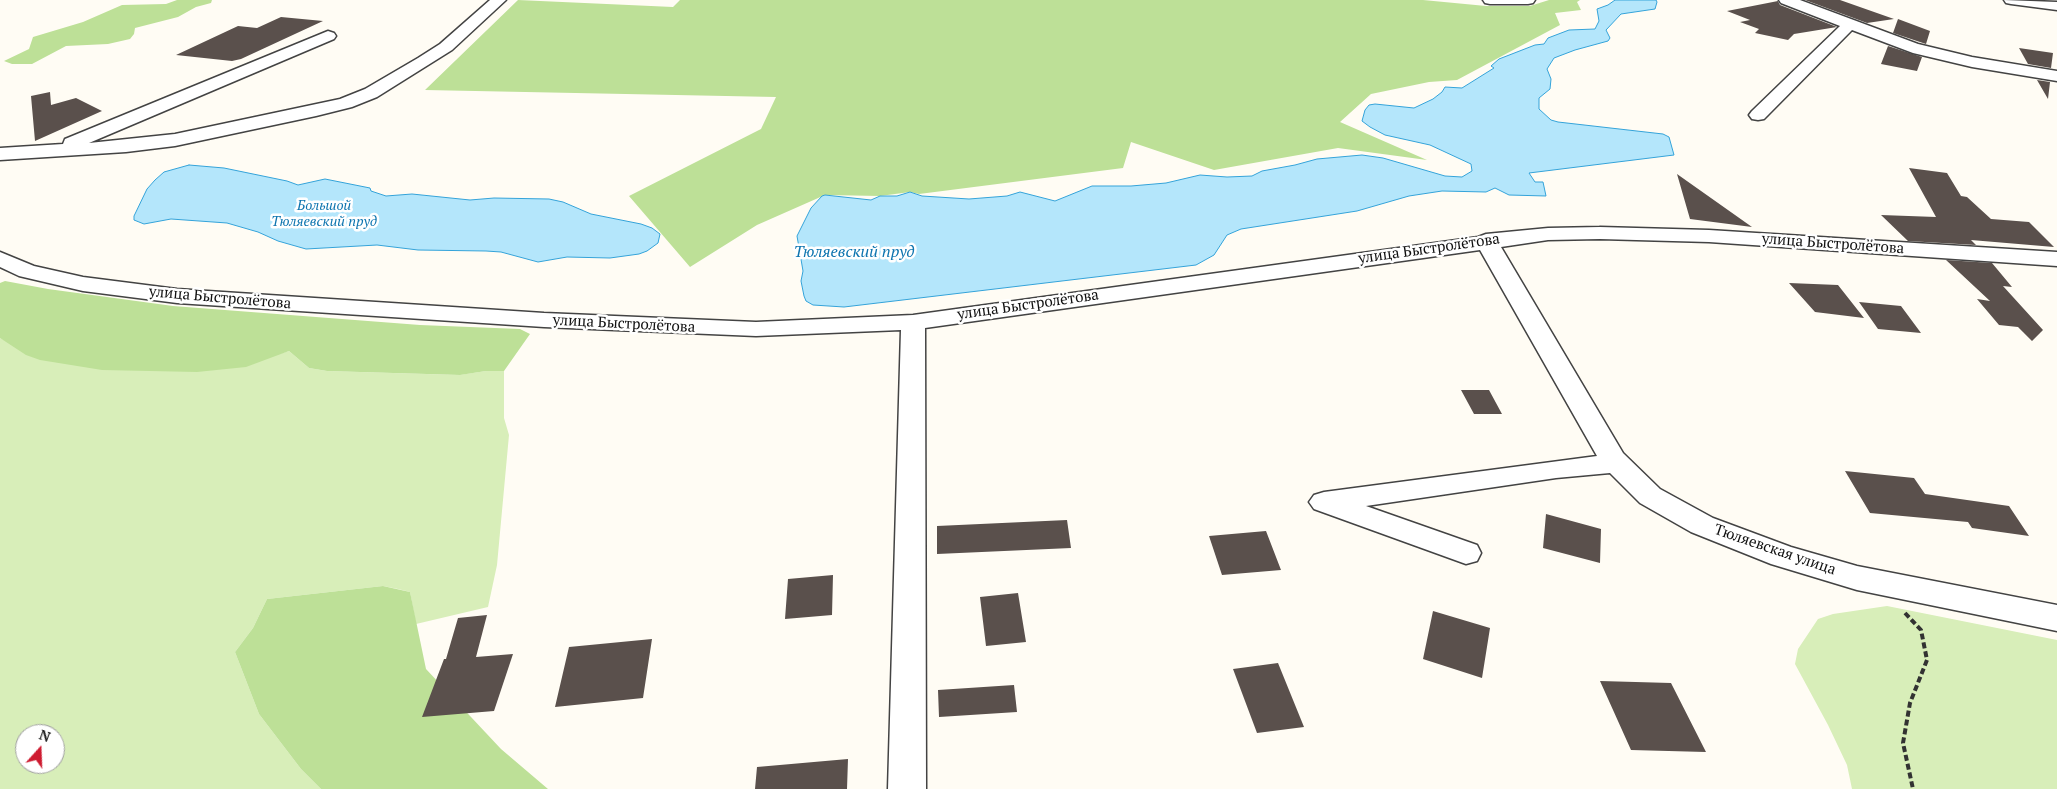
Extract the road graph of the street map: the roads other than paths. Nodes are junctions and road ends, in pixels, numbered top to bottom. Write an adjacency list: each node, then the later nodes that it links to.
1 (499, 0): 11 (street)
2 (1490, 0): 3 (street)
3 (1528, 0)
4 (1786, 0): 7 (street)
5 (2011, 0): 6 (street)
6 (2057, 6)
7 (1850, 24): 9 (street); 10 (street)
8 (328, 36): 11 (street)
9 (2057, 76)
10 (1758, 115)
11 (51, 152): 12 (street)
12 (0, 154)
13 (1486, 241): 15 (street, улица Быстролётова); 16 (street, улица Быстролётова); 17 (street, Тюляевская улица)
14 (0, 259): 16 (street, улица Быстролётова)
15 (2057, 259)
16 (912, 322): 20 (street)
17 (1617, 463): 18 (street); 19 (street, Тюляевская улица)
18 (1466, 553)
19 (2057, 618)
20 (907, 789)

